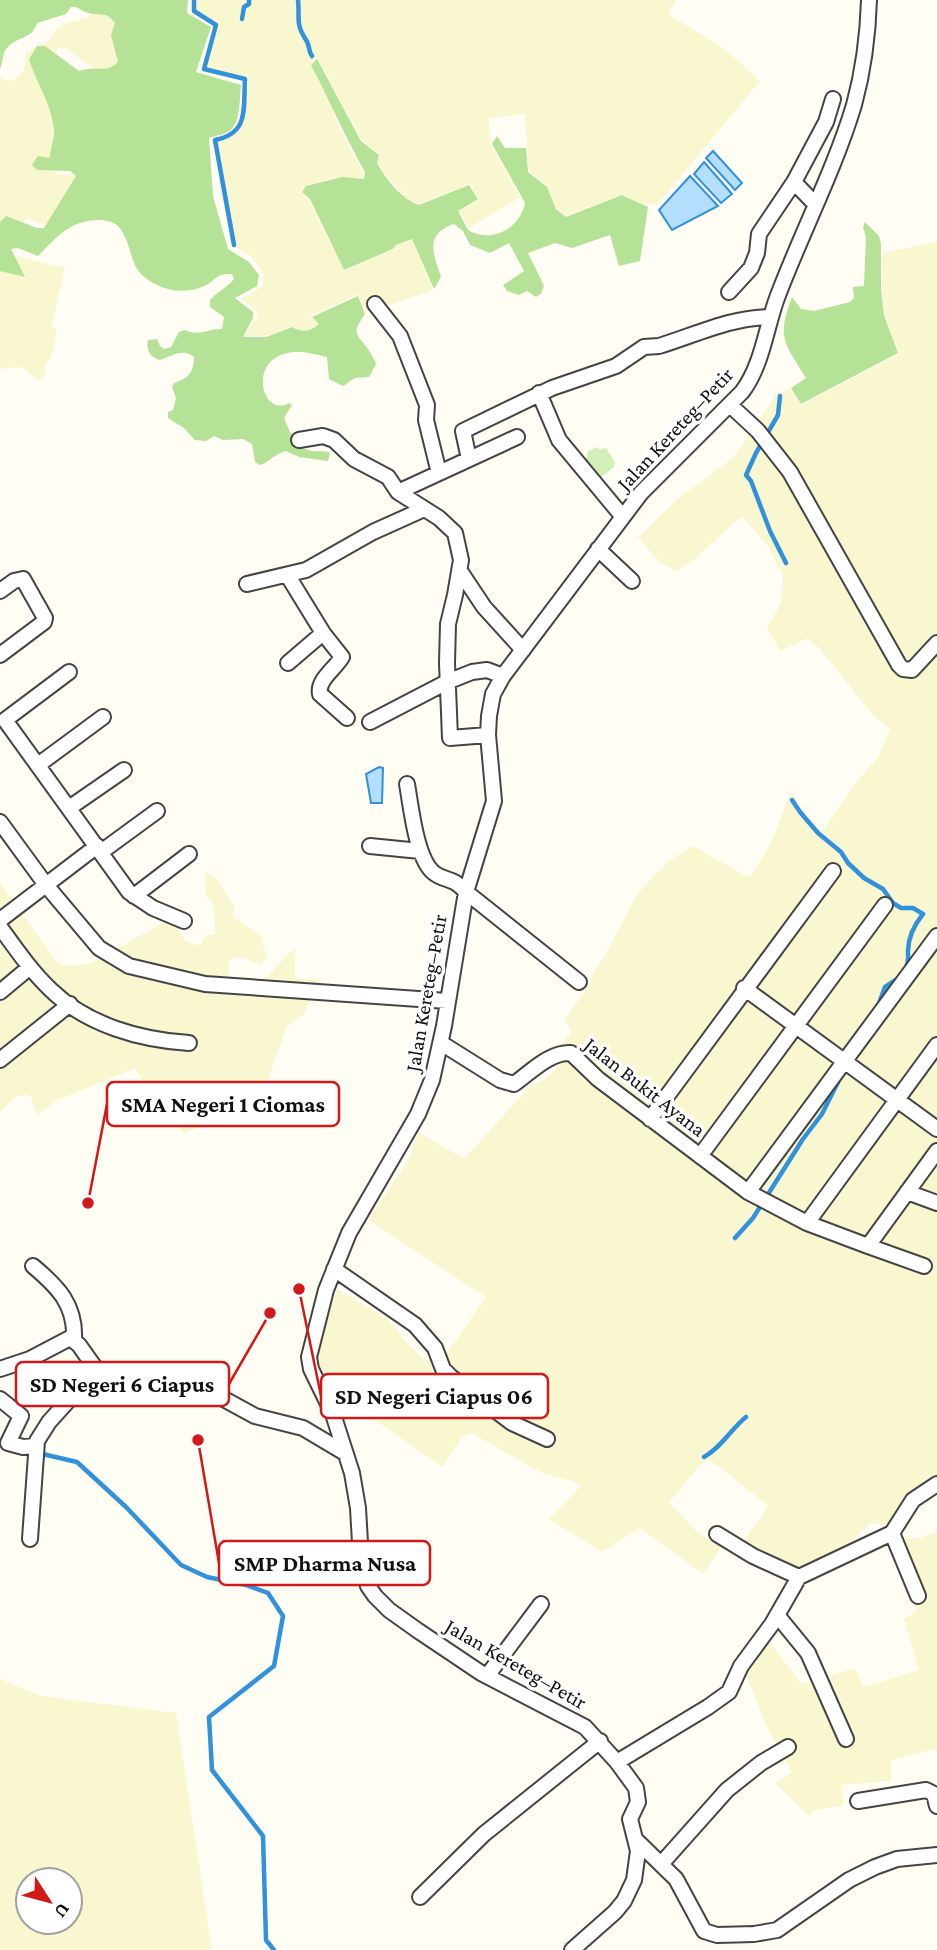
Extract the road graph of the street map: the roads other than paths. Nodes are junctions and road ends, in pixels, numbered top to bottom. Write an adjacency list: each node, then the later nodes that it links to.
1 (869, 0): 4 (street, Jalan Kereteg–Petir)
2 (833, 99): 3 (street)
3 (794, 182): 4 (street); 5 (street)
4 (815, 204): 7 (street, Jalan Kereteg–Petir)
5 (729, 292)
6 (375, 304): 13 (street)
7 (770, 317): 8 (street); 9 (street, Jalan Kereteg–Petir)
8 (539, 393): 12 (street); 16 (street)
9 (730, 405): 16 (street, Jalan Kereteg–Petir); 24 (street)
10 (517, 438): 12 (street)
11 (299, 440): 14 (street)
12 (469, 459): 13 (street)
13 (439, 473): 14 (street)
14 (398, 492): 15 (street)
15 (424, 509): 18 (street); 19 (street)
16 (623, 517): 17 (street, Jalan Kereteg–Petir)
17 (598, 549): 20 (street); 25 (street, Jalan Kereteg–Petir)
18 (460, 571): 25 (street); 30 (street)
19 (288, 576): 21 (street); 23 (street)
20 (632, 581)
21 (247, 584)
22 (0, 591): 26 (street)
23 (323, 633): 27 (street); 32 (street)
24 (936, 647)
25 (523, 650): 29 (street, Jalan Kereteg–Petir)
26 (0, 655)
27 (288, 663)
28 (69, 672): 35 (street)
29 (503, 676): 30 (street); 34 (street, Jalan Kereteg–Petir)
30 (447, 682): 33 (street); 34 (street)
31 (103, 717): 35 (street)
32 (347, 718)
33 (370, 722)
34 (488, 735): 47 (street, Jalan Kereteg–Petir)
35 (38, 765): 38 (street)
36 (124, 770): 38 (street)
37 (407, 784): 43 (street)
38 (69, 808): 42 (street)
39 (157, 811): 42 (street)
40 (0, 822): 46 (street)
41 (370, 846): 43 (street)
42 (99, 849): 46 (street); 48 (street)
43 (420, 851): 47 (street)
44 (188, 854): 48 (street)
45 (833, 871): 56 (street)
46 (46, 885): 50 (street); 58 (street)
47 (466, 892): 55 (street); 58 (street, Jalan Kereteg–Petir)
48 (134, 896): 51 (street)
49 (885, 905): 60 (street)
50 (0, 920)
51 (184, 921)
52 (0, 927): 54 (street)
53 (937, 936): 65 (street)
54 (30, 967): 57 (street); 59 (street)
55 (579, 982)
56 (744, 988): 60 (street); 67 (street)
57 (0, 992)
58 (447, 1001): 61 (street, Jalan Kereteg–Petir)
59 (70, 1004): 62 (street); 64 (street)
60 (795, 1026): 65 (street); 70 (street)
61 (441, 1042): 67 (street, Jalan Bukit Ayana); 78 (street, Jalan Kereteg–Petir)
62 (189, 1043)
63 (937, 1045): 66 (street)
64 (0, 1060)
65 (845, 1062): 66 (street); 71 (street)
66 (897, 1100): 68 (street); 74 (street)
67 (650, 1119): 70 (street, Jalan Bukit Ayana)
68 (937, 1129)
69 (937, 1151): 72 (street)
70 (699, 1156): 71 (street, Jalan Bukit Ayana)
71 (748, 1192): 74 (street, Jalan Bukit Ayana)
72 (907, 1192): 73 (street); 75 (street)
73 (937, 1203)
74 (807, 1223): 75 (street, Jalan Bukit Ayana)
75 (868, 1246): 77 (street, Jalan Bukit Ayana)
76 (33, 1266): 79 (street)
77 (924, 1266)
78 (334, 1269): 83 (street); 85 (street, Jalan Kereteg–Petir)
79 (74, 1340): 80 (street); 81 (street)
80 (0, 1369)
81 (103, 1375): 84 (street); 85 (street)
82 (0, 1399): 84 (street)
83 (547, 1439)
84 (36, 1446): 89 (street)
85 (345, 1453): 94 (street, Jalan Kereteg–Petir)
86 (937, 1484): 87 (street)
87 (891, 1533): 90 (street); 91 (street)
88 (717, 1534): 90 (street)
89 (30, 1539)
90 (799, 1577): 93 (street)
91 (918, 1596)
92 (541, 1604): 94 (street)
93 (776, 1615): 95 (street); 98 (street)
94 (487, 1676): 96 (street, Jalan Kereteg–Petir)
95 (846, 1739)
96 (600, 1741): 98 (street, Jalan Kereteg–Petir); 104 (street)
97 (788, 1747): 103 (street)
98 (617, 1762): 101 (street, Jalan Kereteg–Petir)
99 (858, 1801): 100 (street)
100 (937, 1806)
101 (636, 1840): 103 (street); 105 (street, Jalan Kereteg–Petir)
102 (937, 1855): 103 (street)
103 (662, 1863)
104 (420, 1897)
105 (572, 1950)

